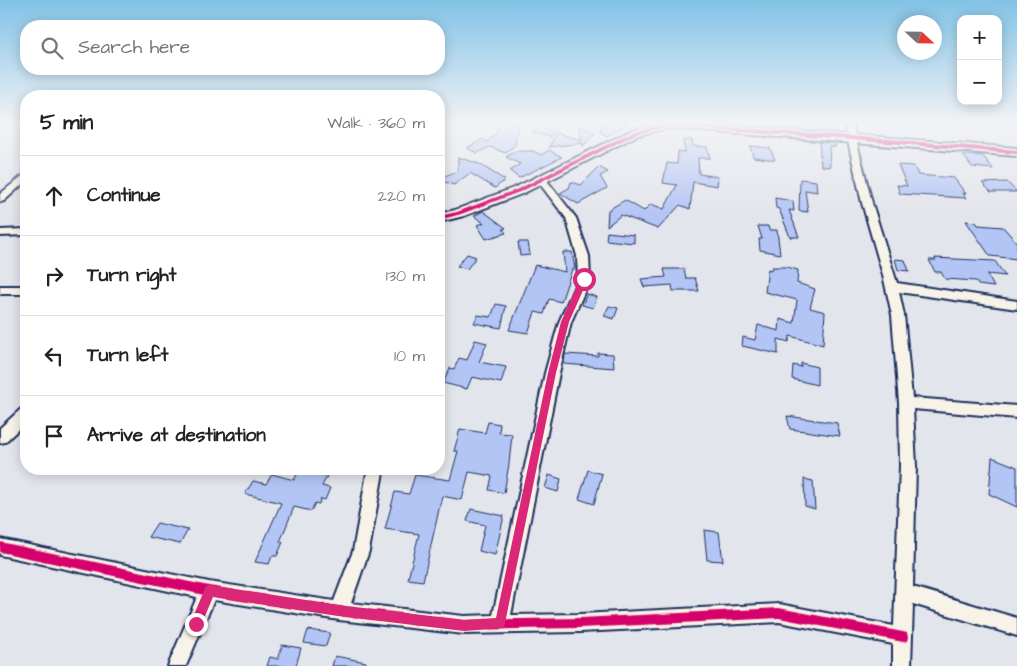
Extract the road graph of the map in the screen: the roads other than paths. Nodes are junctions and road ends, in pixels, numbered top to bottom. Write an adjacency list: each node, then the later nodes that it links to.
1 (593, 154): 3 (street)
2 (856, 154): 9 (street)
3 (542, 180): 6 (street); 22 (street)
4 (20, 181): 5 (street)
5 (0, 199)
6 (445, 216)
7 (20, 232): 8 (street)
8 (0, 233)
9 (892, 287): 12 (street); 13 (street)
10 (0, 290): 11 (street)
11 (20, 290)
12 (1017, 305)
13 (906, 403): 14 (street); 20 (street)
14 (1017, 412)
15 (20, 419): 16 (street)
16 (0, 437)
17 (374, 475): 21 (street)
18 (0, 547): 19 (street)
19 (209, 591): 21 (street); 25 (street)
20 (904, 593): 23 (street); 24 (street)
21 (338, 610): 22 (street)
22 (500, 624): 24 (street)
23 (1017, 627)
24 (903, 637): 26 (street)
25 (177, 666)
26 (902, 666)

